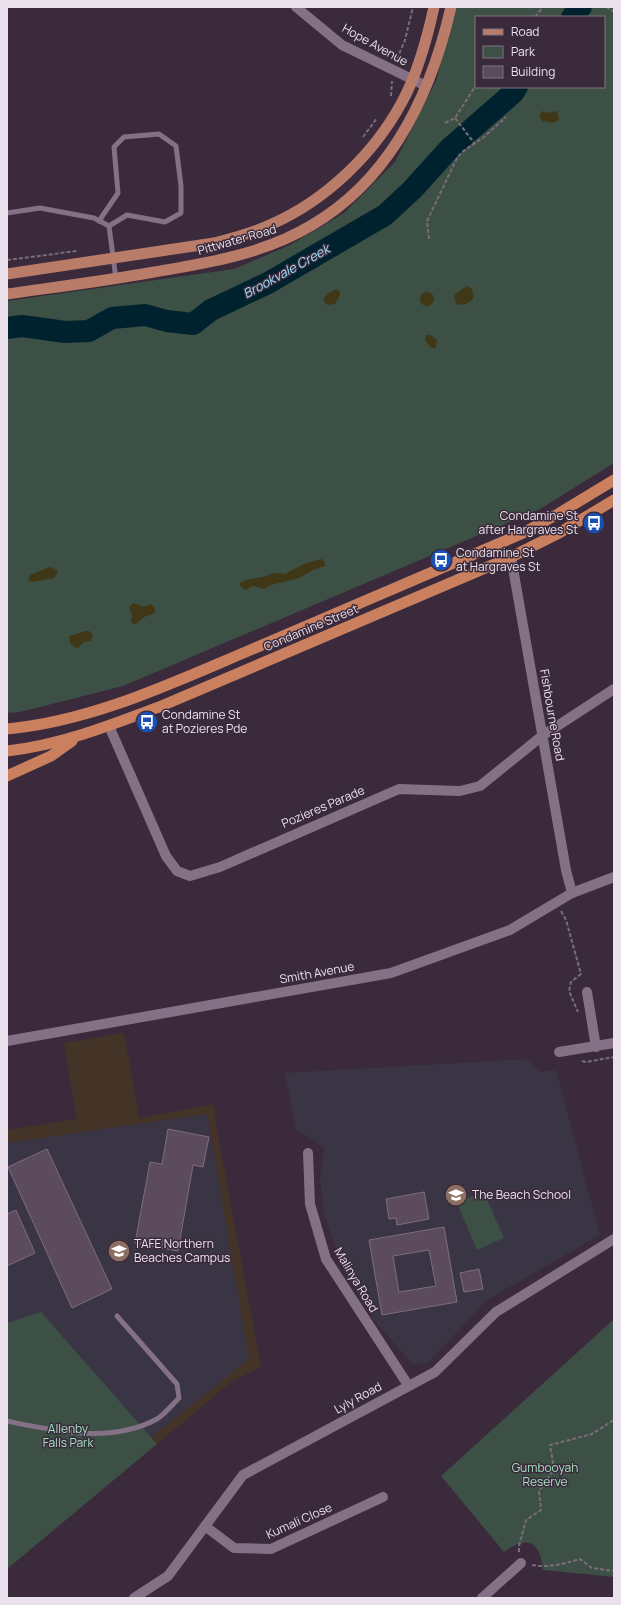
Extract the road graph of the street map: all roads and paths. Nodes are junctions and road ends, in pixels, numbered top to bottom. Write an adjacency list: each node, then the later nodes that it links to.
1 (296, 7): 9 (street, Hope Avenue)
2 (413, 7): 9 (path)
3 (434, 7): 10 (main road, Pittwater Road)
4 (451, 7): 11 (main road, Pittwater Road)
5 (543, 7): 8 (path)
6 (606, 7): 7 (path)
7 (614, 12)
8 (536, 16)
9 (393, 70): 10 (street, Hope Avenue); 13 (path)
10 (411, 80): 11 (street, Hope Avenue); 25 (main road, Pittwater Road)
11 (426, 86): 28 (main road, Pittwater Road)
12 (475, 87): 16 (path)
13 (388, 101)
14 (381, 113): 18 (path)
15 (506, 117): 19 (path)
16 (455, 118): 17 (path); 19 (path)
17 (445, 123)
18 (360, 141)
19 (475, 144): 23 (path)
20 (7, 213): 21 (lane)
21 (99, 221): 22 (lane); 22 (lane)
22 (108, 226): 25 (lane)
23 (429, 239)
24 (82, 250): 26 (path)
25 (114, 258): 27 (main road, Pittwater Road); 28 (lane)
26 (7, 260)
27 (7, 274)
28 (116, 279): 29 (main road, Pittwater Road)
29 (7, 294)
30 (614, 480): 32 (highway, Condamine Street)
31 (614, 500): 33 (highway, Condamine Street)
32 (507, 540): 33 (highway, Fishbourne Road); 36 (highway, Condamine Street)
33 (510, 557): 35 (highway, Condamine Street); 38 (street, Fishbourne Road)
34 (614, 690): 38 (street, Pozieres Parade)
35 (109, 726): 37 (highway, Condamine Street); 38 (street, Pozieres Parade)
36 (7, 729)
37 (81, 735): 39 (highway, Condamine Street); 40 (highway)
38 (542, 736): 42 (street, Fishbourne Road)
39 (7, 751)
40 (7, 776)
41 (614, 877): 42 (street, Smith Avenue)
42 (572, 893): 43 (street, Smith Avenue)
43 (556, 903): 45 (path); 46 (street, Smith Avenue)
44 (587, 992): 48 (street)
45 (579, 1015)
46 (7, 1041)
47 (614, 1043): 48 (street)
48 (596, 1047): 49 (street)
49 (559, 1052)
50 (614, 1057): 51 (path)
51 (582, 1060)
52 (308, 1153): 55 (street, Malinya Road)
53 (614, 1239): 55 (street, Lyly Road)
54 (117, 1316): 57 (lane)
55 (408, 1385): 59 (street, Lyly Road)
56 (614, 1420): 60 (path)
57 (7, 1421)
58 (383, 1497): 59 (street, Kumali Close)
59 (205, 1526): 62 (street, Lyly Road)
60 (520, 1563): 61 (path); 63 (street)
61 (614, 1571)
62 (134, 1598)
63 (482, 1598)

